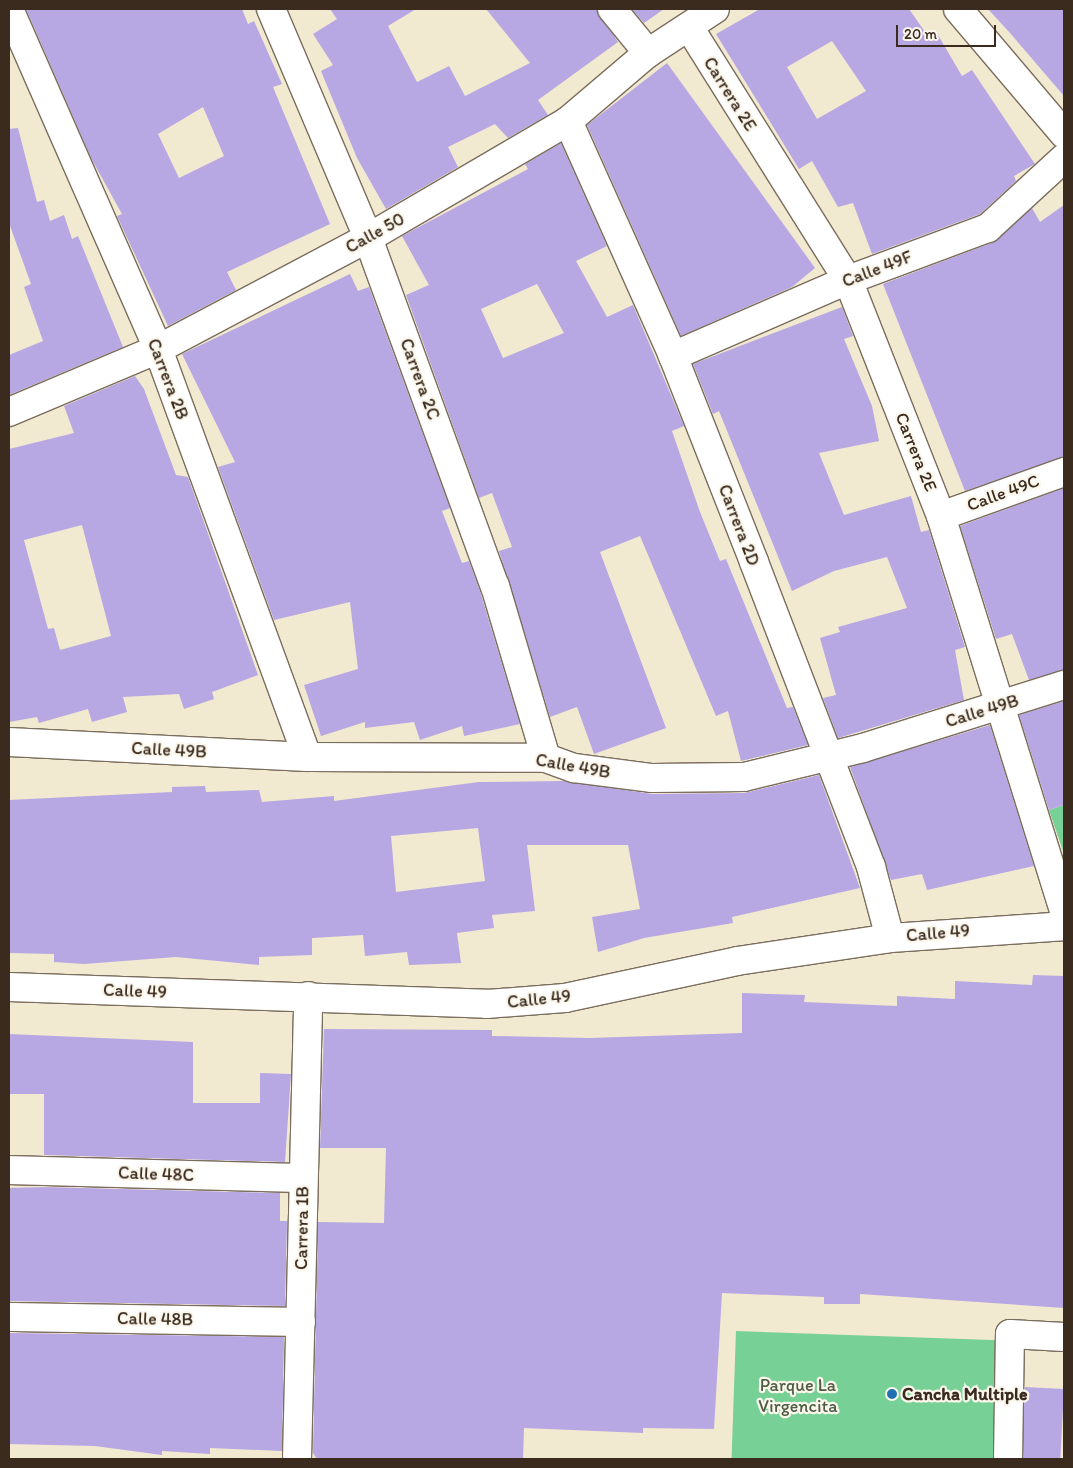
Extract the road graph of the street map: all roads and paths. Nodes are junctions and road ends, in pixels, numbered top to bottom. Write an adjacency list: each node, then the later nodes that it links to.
1 (10, 9): 13 (street, Carrera 2B)
2 (271, 9): 11 (street, Carrera 2C)
3 (612, 9): 7 (street)
4 (715, 9): 6 (street, Calle 50)
5 (958, 9): 9 (street)
6 (689, 28): 7 (street, Calle 50); 12 (street, Carrera 2E)
7 (648, 53): 8 (street, Calle 50)
8 (568, 121): 11 (street, Calle 50); 14 (street, Carrera 2D)
9 (1064, 134)
10 (1064, 158): 12 (street, Calle 49F)
11 (368, 238): 13 (street, Calle 50); 23 (street, Carrera 2C)
12 (848, 280): 14 (street, Calle 49F); 17 (street, Carrera 2E)
13 (158, 349): 15 (street, Calle 50); 22 (street, Carrera 2B)
14 (672, 356): 21 (street, Carrera 2D)
15 (9, 412)
16 (1064, 472): 17 (street, Calle 49C)
17 (941, 516): 19 (street, Carrera 2E)
18 (1064, 685): 19 (street, Calle 49B)
19 (997, 706): 21 (street, Calle 49B); 24 (street, Carrera 2E)
20 (9, 742): 22 (street, Calle 49B)
21 (828, 754): 23 (street, Calle 49B); 26 (street, Carrera 2D)
22 (307, 757): 23 (street, Calle 49B)
23 (546, 758)
24 (1064, 911)
25 (1064, 926): 26 (street, Calle 49)
26 (890, 938): 28 (street, Calle 49)
27 (9, 987): 28 (street, Calle 49)
28 (308, 996): 30 (street, Carrera 1B)
29 (9, 1170): 30 (street, Calle 48C)
30 (303, 1178): 32 (street, Carrera 1B)
31 (9, 1317): 32 (street, Calle 48B)
32 (301, 1322): 34 (street, Carrera 1B)
33 (1064, 1337): 35 (street)
34 (297, 1459)
35 (1008, 1459)

